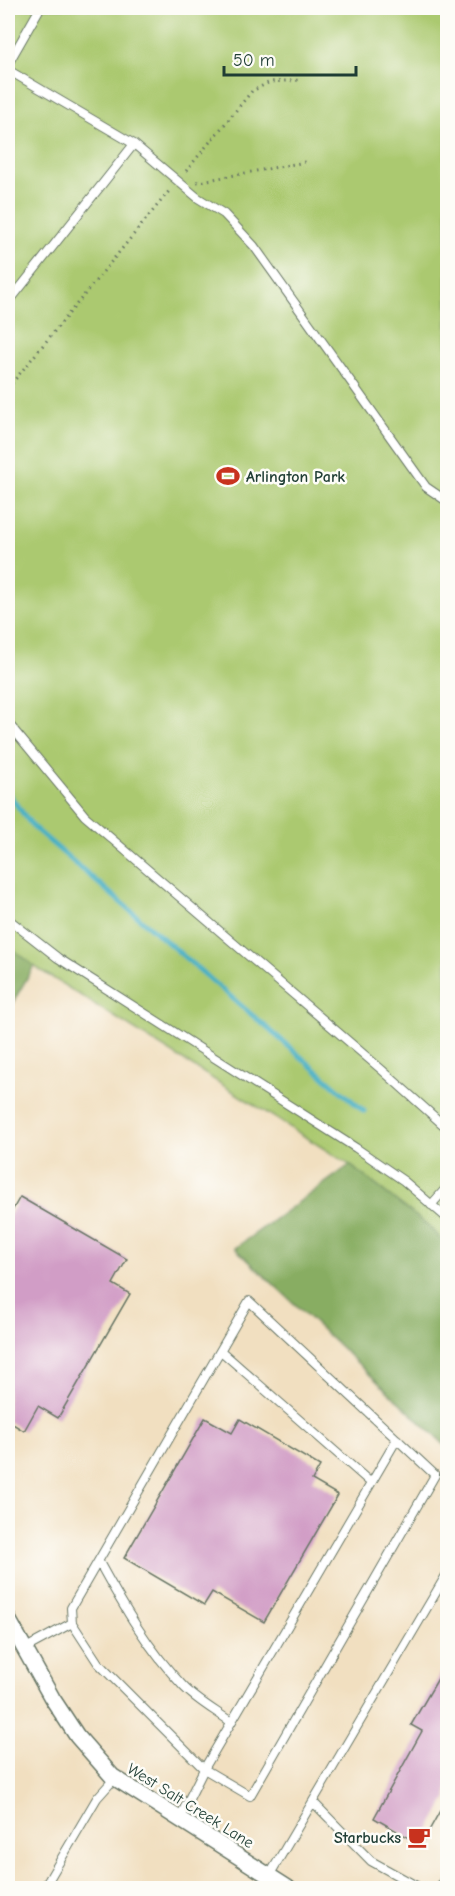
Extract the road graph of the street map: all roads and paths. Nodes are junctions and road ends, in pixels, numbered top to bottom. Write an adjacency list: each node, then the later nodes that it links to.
1 (40, 8): 2 (lane)
2 (8, 64)
3 (8, 70): 5 (lane)
4 (302, 80): 7 (path)
5 (134, 144): 7 (lane); 8 (lane)
6 (305, 162): 7 (path)
7 (180, 183): 9 (path); 10 (lane)
8 (8, 303)
9 (8, 388)
10 (447, 502)
11 (8, 723): 13 (lane)
12 (8, 919): 15 (lane)
13 (447, 1129)
14 (447, 1186): 15 (lane)
15 (431, 1205): 16 (lane)
16 (447, 1219)
17 (221, 1350): 18 (lane); 19 (lane); 20 (lane)
18 (397, 1439): 19 (lane); 26 (lane)
19 (371, 1483): 25 (lane)
20 (99, 1562): 23 (lane); 25 (lane)
21 (447, 1572): 28 (lane)
22 (8, 1619): 24 (street, West Salt Creek Lane)
23 (72, 1623): 24 (lane); 26 (lane)
24 (23, 1649): 27 (street, West Salt Creek Lane)
25 (231, 1722): 26 (lane)
26 (204, 1769): 29 (lane)
27 (115, 1778): 29 (street, West Salt Creek Lane); 32 (lane)
28 (314, 1802): 31 (lane); 34 (lane)
29 (179, 1819): 31 (street, West Salt Creek Lane)
30 (447, 1870): 35 (lane)
31 (269, 1876): 33 (street, West Salt Creek Lane)
32 (44, 1888)
33 (288, 1888)
34 (420, 1888)
35 (440, 1888)

